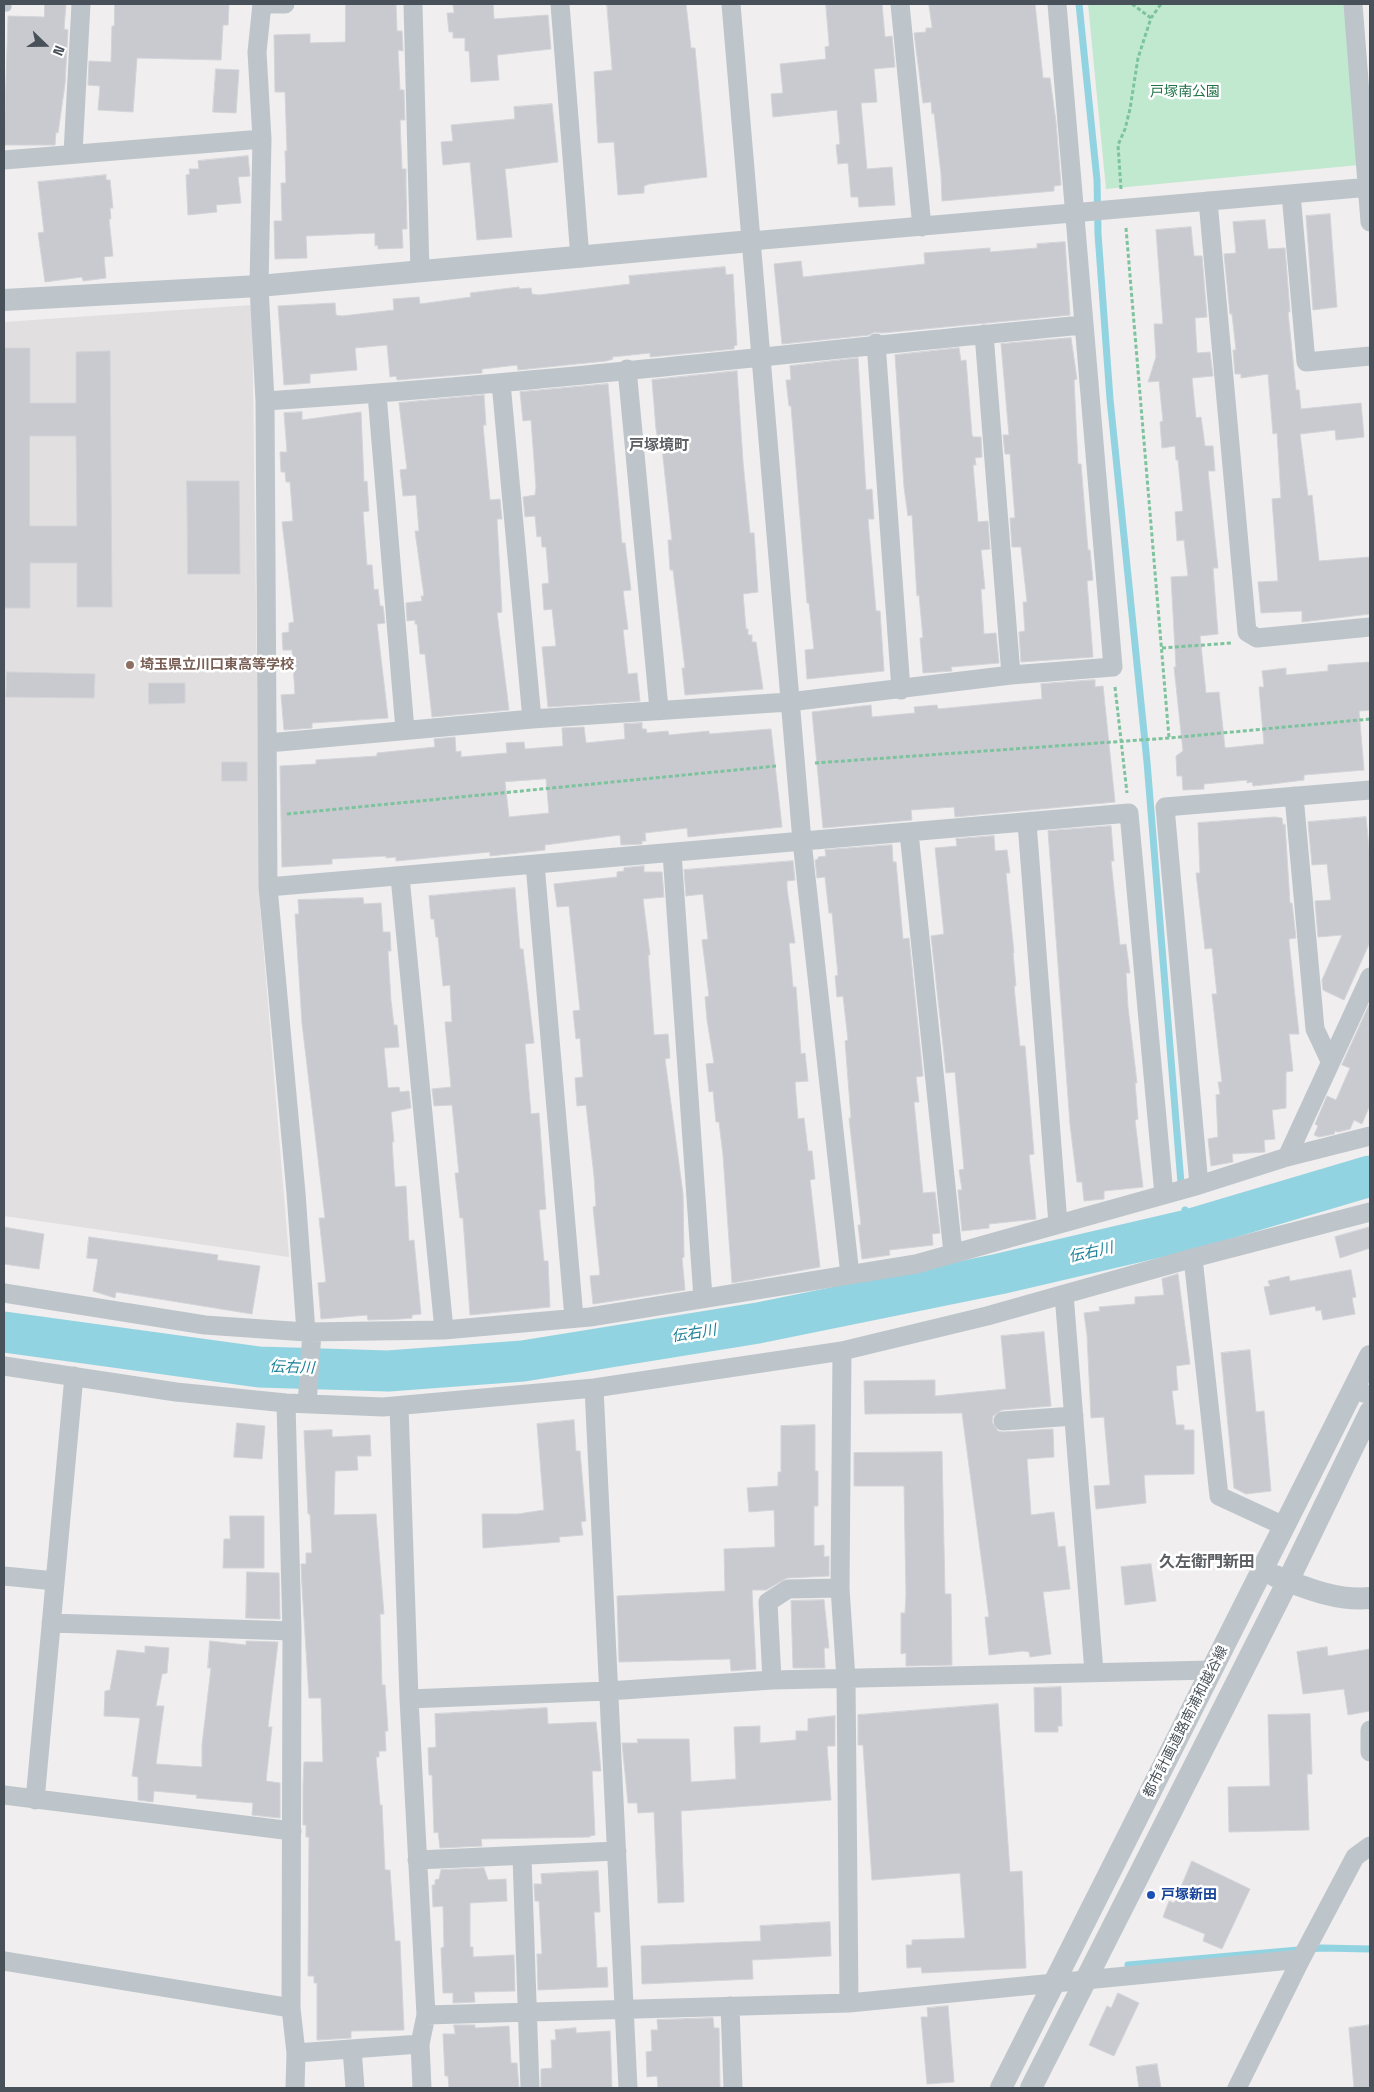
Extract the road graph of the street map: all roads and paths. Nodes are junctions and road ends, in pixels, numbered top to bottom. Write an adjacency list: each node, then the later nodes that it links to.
1 (7, 4): 12 (lane)
2 (81, 4): 15 (street)
3 (285, 4): 14 (street)
4 (413, 4): 26 (street)
5 (560, 4): 25 (street)
6 (731, 4): 24 (street)
7 (900, 4): 23 (street)
8 (1057, 4): 21 (street)
9 (1132, 4): 13 (path)
10 (1160, 4): 13 (path)
11 (1353, 4): 17 (street)
12 (4, 7)
13 (1151, 18): 20 (path)
14 (262, 139): 15 (street); 27 (street)
15 (73, 153): 16 (street)
16 (4, 160)
17 (1369, 187): 18 (street); 22 (street)
18 (1292, 194): 19 (street); 32 (street)
19 (1208, 201): 20 (street); 39 (street)
20 (1124, 208): 21 (street); 40 (path)
21 (1074, 213): 23 (street); 29 (street)
22 (1370, 222)
23 (922, 227): 24 (street)
24 (750, 241): 25 (street); 33 (street)
25 (580, 258): 26 (street)
26 (420, 272): 27 (street)
27 (259, 286): 28 (street); 37 (street)
28 (4, 300)
29 (1084, 325): 30 (street); 41 (street)
30 (984, 334): 31 (street); 42 (street)
31 (876, 343): 33 (street); 43 (street)
32 (1370, 356)
33 (762, 357): 34 (street); 44 (street)
34 (627, 369): 35 (street); 45 (street)
35 (501, 383): 36 (street); 46 (street)
36 (377, 394): 37 (street); 47 (street)
37 (265, 401): 49 (street)
38 (1370, 628): 39 (street)
39 (1254, 636): 40 (path)
40 (1162, 648): 48 (path)
41 (1113, 667): 42 (street); 52 (path)
42 (1011, 675): 43 (street)
43 (901, 690): 44 (street)
44 (790, 702): 45 (street); 55 (street)
45 (659, 709): 46 (street)
46 (532, 719): 47 (street)
47 (405, 730): 49 (street)
48 (1169, 738)
49 (268, 743): 59 (street)
50 (1370, 790): 51 (street)
51 (1294, 796): 61 (street); 64 (street)
52 (1129, 813): 53 (street); 65 (street)
53 (1027, 823): 54 (street); 67 (street)
54 (908, 833): 55 (street); 68 (street)
55 (802, 841): 56 (street); 70 (street)
56 (672, 853): 57 (street); 73 (street)
57 (535, 864): 58 (street); 74 (street)
58 (400, 877): 59 (street); 75 (street)
59 (268, 887): 76 (street)
60 (1370, 977): 61 (street)
61 (1330, 1061): 63 (street)
62 (1370, 1136): 63 (street)
63 (1287, 1157): 64 (street)
64 (1199, 1185): 65 (street)
65 (1164, 1195): 67 (street)
66 (1370, 1212): 69 (street)
67 (1058, 1224): 68 (street)
68 (953, 1253): 70 (street)
69 (1193, 1258): 72 (street); 89 (street)
70 (850, 1275): 73 (street)
71 (4, 1293): 76 (street)
72 (1064, 1294): 77 (street); 87 (street)
73 (703, 1298): 74 (street)
74 (574, 1318): 75 (street)
75 (444, 1330): 76 (street)
76 (309, 1332): 84 (street)
77 (842, 1351): 81 (street); 94 (street)
78 (1370, 1356): 82 (street, 都市計画道路南浦和越谷線)
79 (4, 1366): 80 (street)
80 (74, 1376): 83 (street); 92 (street)
81 (594, 1388): 85 (street); 102 (street)
82 (1362, 1393): 89 (street, 都市計画道路南浦和越谷線)
83 (286, 1403): 84 (street); 97 (street)
84 (307, 1404): 85 (street)
85 (399, 1406): 103 (street)
86 (1370, 1412): 93 (street, 都市計画道路南浦和越谷線)
87 (1074, 1416): 88 (street); 99 (street)
88 (1003, 1420)
89 (1284, 1526): 90 (street, 都市計画道路南浦和越谷線)
90 (1262, 1570): 93 (street); 98 (street, 都市計画道路南浦和越谷線)
91 (4, 1576): 92 (street)
92 (55, 1581): 96 (street)
93 (1288, 1581): 95 (street); 115 (street, 都市計画道路南浦和越谷線)
94 (840, 1588): 100 (street); 101 (street)
95 (1370, 1598)
96 (51, 1623): 97 (street); 107 (street)
97 (292, 1631): 108 (street)
98 (1212, 1670): 99 (street); 116 (street, 都市計画道路南浦和越谷線)
99 (1094, 1672): 100 (street)
100 (846, 1679): 101 (street); 117 (street)
101 (772, 1680): 102 (street)
102 (608, 1692): 103 (street); 110 (street)
103 (409, 1699): 112 (street)
104 (1370, 1730): 105 (street)
105 (1370, 1752)
106 (4, 1795): 107 (street)
107 (34, 1800): 108 (street)
108 (292, 1831): 119 (street)
109 (1370, 1846): 113 (street)
110 (617, 1852): 111 (street); 120 (street)
111 (522, 1857): 112 (street); 121 (street)
112 (417, 1860): 122 (street)
113 (1301, 1960): 115 (street); 134 (street)
114 (4, 1961): 119 (street)
115 (1085, 1980): 116 (street); 133 (street, 都市計画道路南浦和越谷線)
116 (1053, 1984): 117 (street); 132 (street, 都市計画道路南浦和越谷線)
117 (849, 2003): 118 (street)
118 (730, 2006): 120 (street); 131 (street)
119 (291, 2008): 125 (street)
120 (625, 2008): 121 (street); 130 (street)
121 (527, 2013): 122 (street); 129 (street)
122 (426, 2015): 123 (street)
123 (420, 2044): 124 (street); 128 (street)
124 (352, 2049): 125 (street); 127 (street)
125 (296, 2053): 126 (street)
126 (295, 2088)
127 (355, 2088)
128 (422, 2088)
129 (530, 2088)
130 (628, 2088)
131 (733, 2088)
132 (1001, 2088)
133 (1031, 2088)
134 (1237, 2088)

